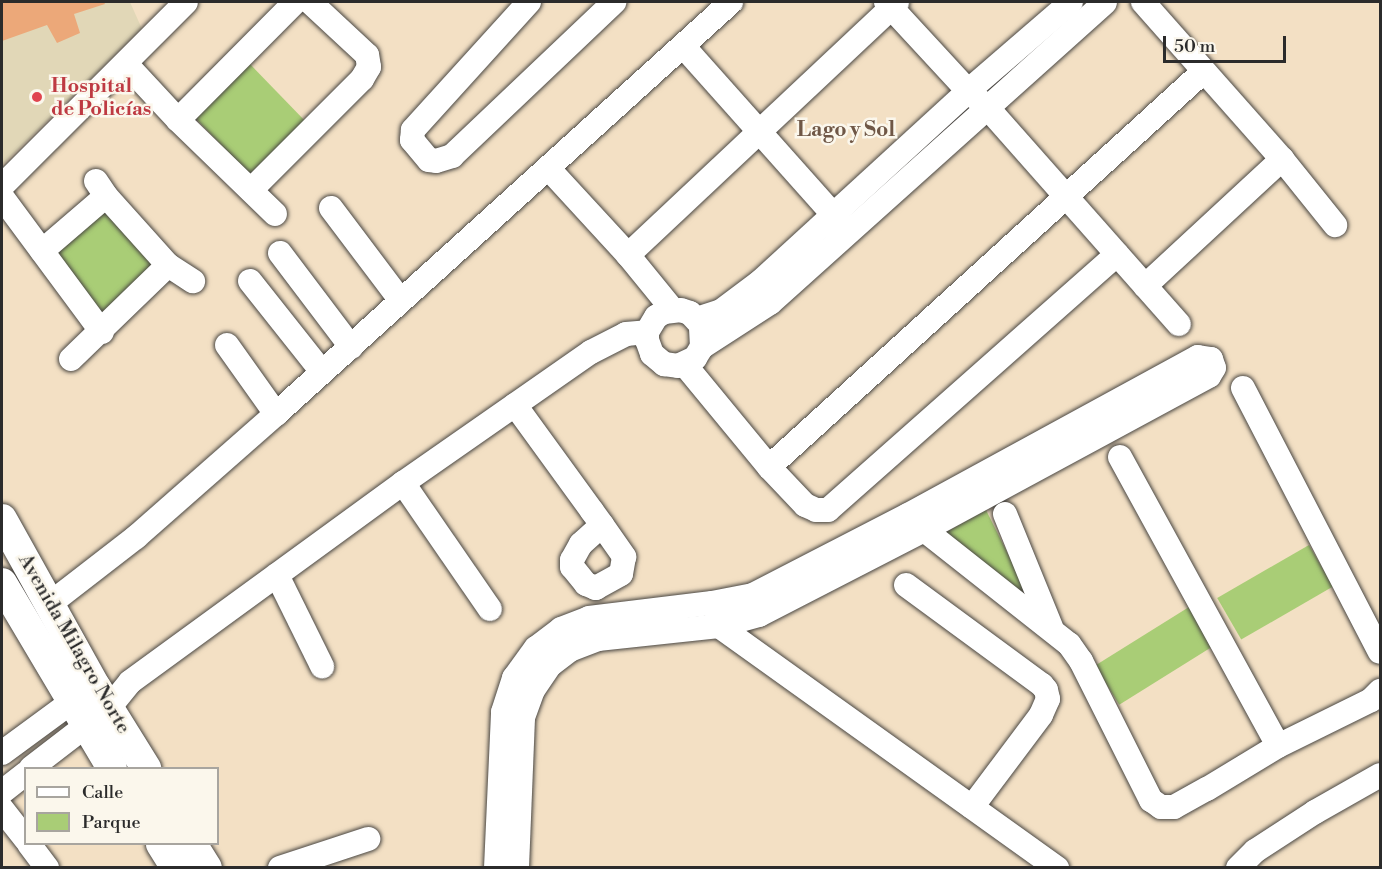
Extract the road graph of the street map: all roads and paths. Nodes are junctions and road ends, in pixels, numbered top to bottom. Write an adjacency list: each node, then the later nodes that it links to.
1 (186, 2): 12 (street)
2 (295, 2): 15 (street)
3 (310, 2): 20 (street)
4 (529, 2): 5 (street)
5 (614, 2)
6 (731, 2): 11 (street)
7 (1071, 2): 14 (street)
8 (1105, 2): 14 (street)
9 (1143, 2): 13 (street)
10 (892, 3): 14 (street); 16 (street)
11 (683, 46): 16 (street); 18 (street)
12 (126, 64): 15 (street); 19 (street)
13 (1204, 72): 17 (street); 22 (street)
14 (977, 99): 22 (street); 25 (street)
15 (178, 120): 20 (street)
16 (758, 132): 25 (street); 30 (street)
17 (1282, 159): 26 (street); 34 (street)
18 (549, 169): 30 (street); 35 (street)
19 (2, 186)
20 (251, 190): 24 (street)
21 (2, 197): 27 (street)
22 (1067, 198): 29 (street); 51 (street)
23 (331, 208): 35 (street)
24 (275, 214)
25 (841, 224): 37 (street); 43 (street)
26 (1335, 225)
27 (42, 251): 31 (street); 39 (street)
28 (280, 253): 42 (street)
29 (1117, 254): 34 (street); 51 (street)
30 (628, 255): 36 (street)
31 (168, 265): 32 (street); 39 (street)
32 (193, 281)
33 (250, 281): 46 (street)
34 (1145, 286): 38 (street)
35 (401, 301): 42 (street)
36 (672, 309): 37 (street); 40 (street)
37 (697, 319): 43 (street)
38 (1179, 324)
39 (102, 332): 44 (street)
40 (647, 332): 45 (street); 48 (street)
41 (226, 345): 49 (street)
42 (351, 347): 46 (street)
43 (702, 347): 45 (street)
44 (71, 359)
45 (685, 365): 51 (street)
46 (322, 372): 49 (street)
47 (1243, 388): 65 (street)
48 (515, 405): 52 (street); 56 (street)
49 (276, 414): 60 (street)
50 (1120, 457): 70 (street)
51 (769, 467)
52 (404, 483): 57 (street); 61 (street)
53 (1005, 514): 64 (street)
54 (2, 519): 60 (main road, Avenida Milagro Norte)
55 (915, 523): 55 (street); 63 (street); 64 (street)
56 (603, 525)
57 (277, 575): 66 (street); 68 (street)
58 (2, 584): 62 (main road, Avenida Milagro Norte)
59 (906, 585): 78 (street)
60 (51, 603): 68 (main road, Avenida Milagro Norte)
61 (490, 609)
62 (9, 614): 68 (main road, Avenida Milagro Norte)
63 (716, 615): 78 (street); 89 (street); 90 (street)
64 (1052, 629): 70 (street)
65 (1380, 652)
66 (322, 666)
67 (1380, 691): 70 (street)
68 (91, 698): 69 (main road, Avenida Milagro Norte); 71 (street); 74 (main road, Avenida Milagro Norte)
69 (85, 726): 72 (street); 73 (main road, Avenida Milagro Norte)
70 (1278, 746)
71 (2, 753)
72 (32, 767)
73 (111, 767)
74 (145, 767)
75 (24, 775): 77 (street)
76 (1380, 775): 92 (street)
77 (2, 792)
78 (972, 807): 91 (street)
79 (2, 808): 80 (street)
80 (24, 837)
81 (368, 839): 88 (street)
82 (30, 845): 85 (street)
83 (162, 845): 86 (main road)
84 (193, 845): 87 (main road)
85 (47, 867)
86 (176, 867)
87 (207, 867)
88 (280, 867)
89 (496, 867)
90 (517, 867)
91 (1057, 867)
92 (1238, 867)

